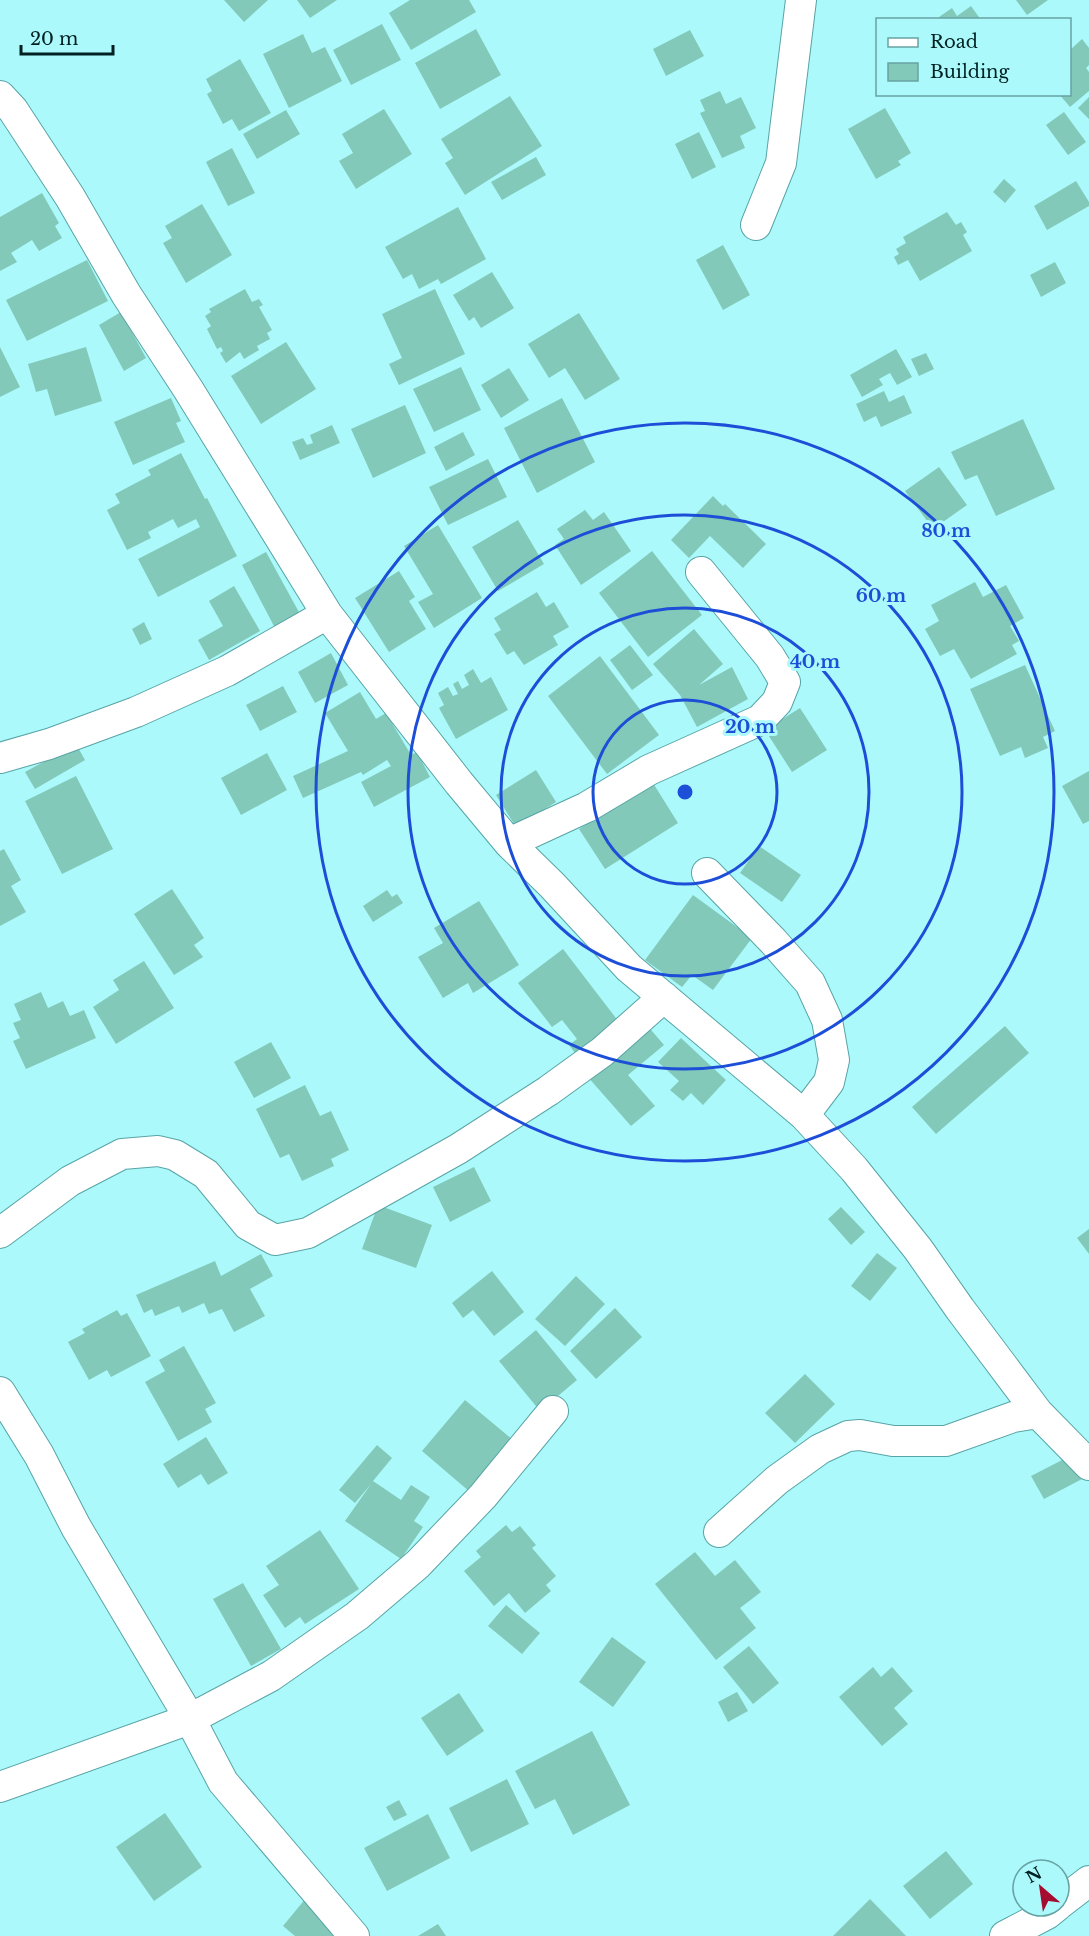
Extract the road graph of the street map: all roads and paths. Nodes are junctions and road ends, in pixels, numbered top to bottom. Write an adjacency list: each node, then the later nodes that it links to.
1 (801, 0): 3 (street)
2 (0, 96): 5 (street)
3 (756, 225)
4 (701, 572): 7 (street)
5 (327, 614): 6 (street); 7 (street)
6 (0, 758)
7 (509, 843): 9 (street)
8 (707, 873): 10 (street)
9 (664, 997): 10 (street); 11 (street)
10 (804, 1114): 14 (street)
11 (0, 1233)
12 (1, 1396): 17 (street)
13 (553, 1411): 17 (street)
14 (1038, 1413): 15 (street); 16 (street)
15 (1089, 1465)
16 (719, 1532)
17 (190, 1719): 18 (street); 22 (street)
18 (0, 1787)
19 (1089, 1881): 20 (street)
20 (1071, 1895)
21 (1039, 1918): 23 (street)
22 (354, 1936)
23 (1005, 1936)

